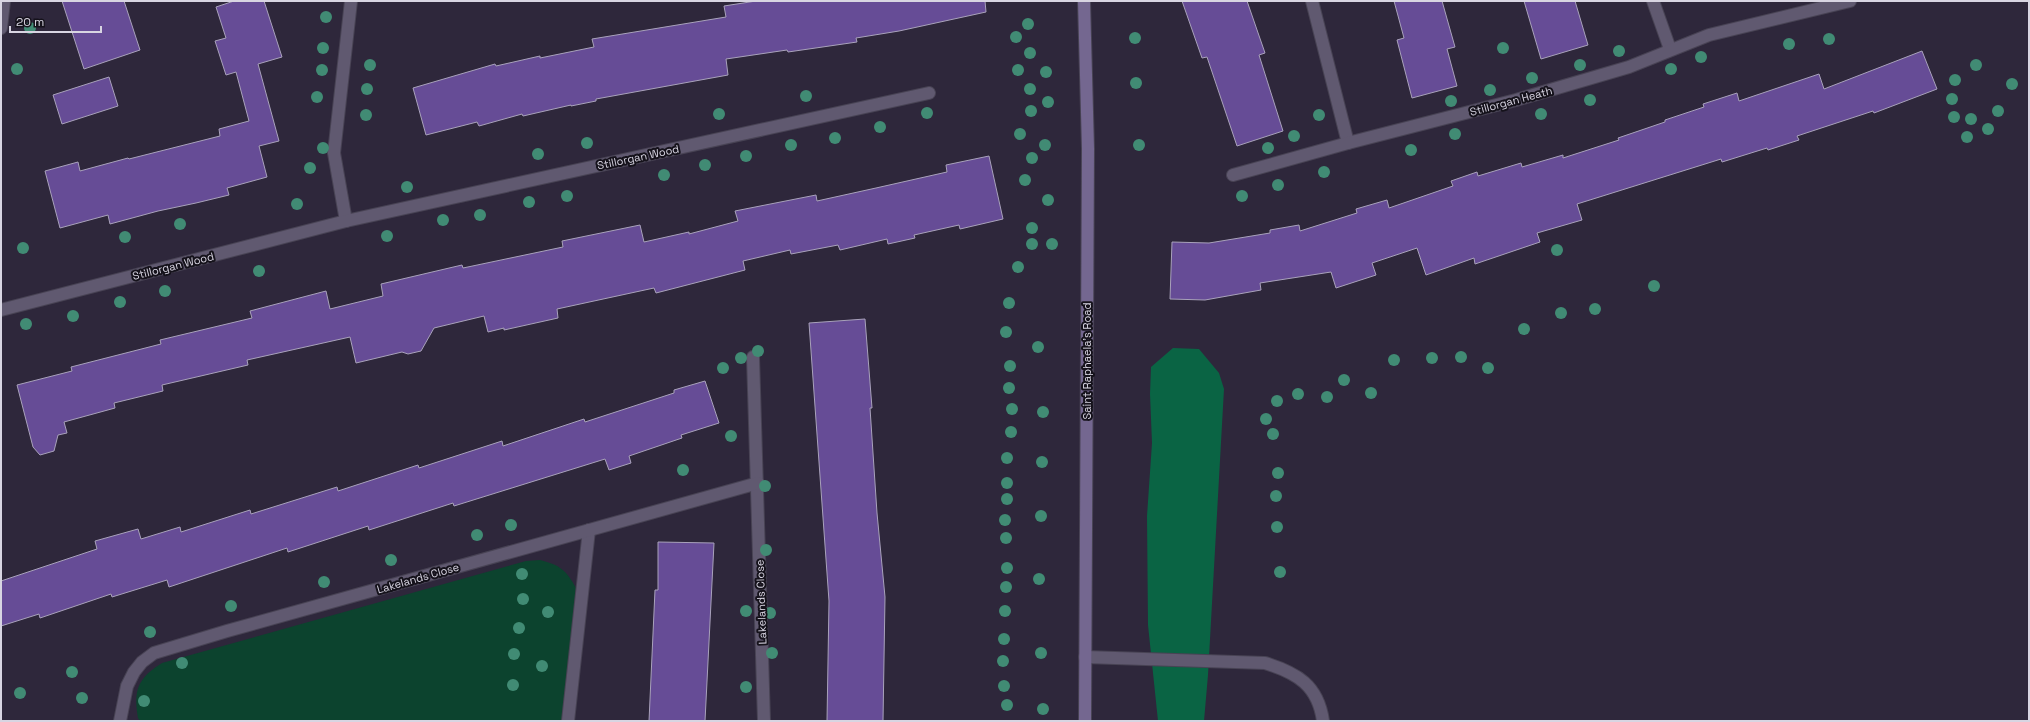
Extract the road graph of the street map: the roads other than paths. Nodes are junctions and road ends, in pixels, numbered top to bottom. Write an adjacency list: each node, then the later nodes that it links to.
1 (4, 1): 7 (street)
2 (351, 1): 12 (street)
3 (1084, 1): 17 (street, Saint Raphaela’s Road)
4 (1312, 1): 10 (street)
5 (1653, 1): 8 (street)
6 (1850, 1): 8 (street, Stillorgan Heath)
7 (1, 28)
8 (1670, 49): 10 (street, Stillorgan Heath)
9 (929, 93): 12 (street, Stillorgan Wood)
10 (1348, 143): 11 (street, Stillorgan Heath)
11 (1233, 175)
12 (346, 221): 13 (street, Stillorgan Wood)
13 (1, 310)
14 (753, 357): 15 (street, Lakelands Close)
15 (758, 483): 16 (street, Lakelands Close); 20 (street, Lakelands Close)
16 (589, 530): 18 (street, Lakelands Close); 19 (street)
17 (1085, 657): 21 (street, Saint Raphaela’s Road); 22 (street)
18 (120, 721)
19 (568, 721)
20 (764, 721)
21 (1085, 721)
22 (1323, 721)

